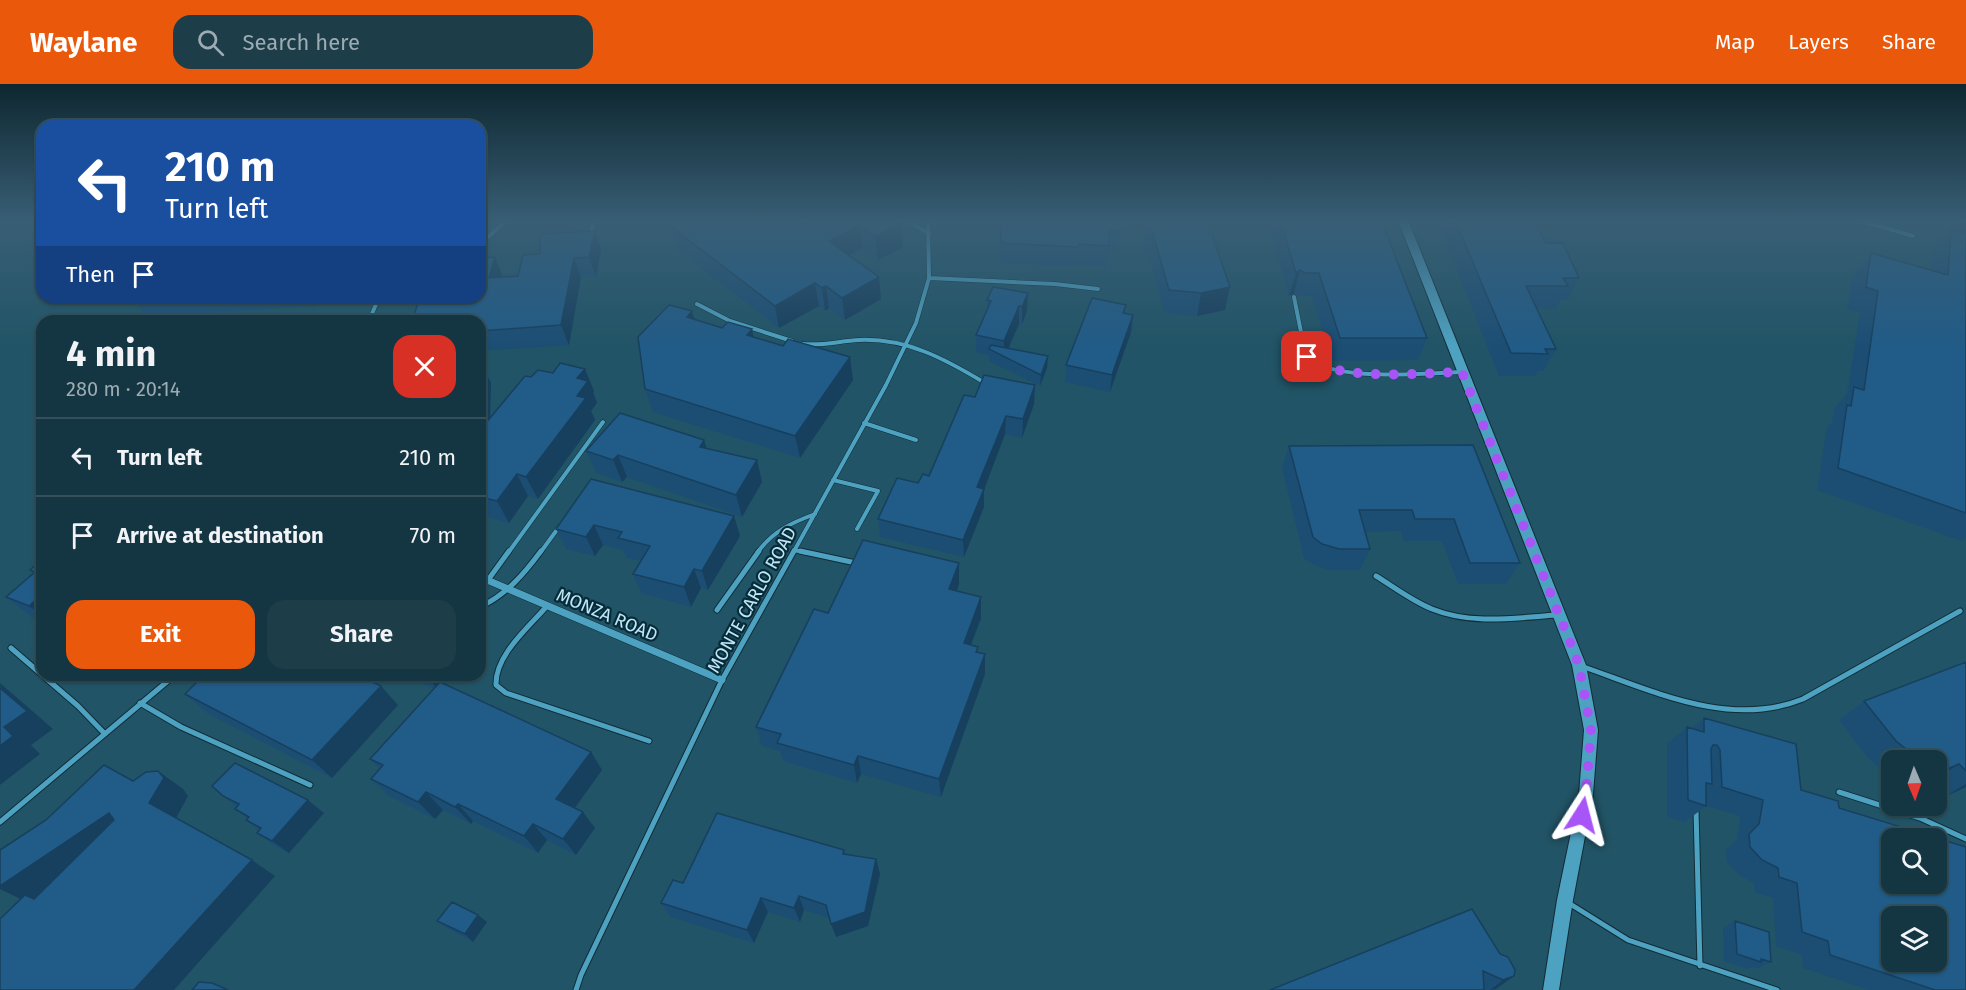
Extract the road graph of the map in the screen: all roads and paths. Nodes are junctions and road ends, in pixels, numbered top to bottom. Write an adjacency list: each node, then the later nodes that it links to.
1 (929, 262): 3 (lane, MONTE CARLO ROAD)
2 (1419, 262): 8 (street)
3 (929, 279): 4 (lane); 7 (lane, MONTE CARLO ROAD)
4 (1098, 289)
5 (1294, 297): 8 (lane)
6 (697, 304): 7 (lane)
7 (905, 344): 9 (lane); 11 (lane, MONTE CARLO ROAD)
8 (1462, 372): 26 (street)
9 (987, 383)
10 (603, 422): 20 (lane)
11 (864, 423): 12 (lane); 13 (lane, MONTE CARLO ROAD)
12 (916, 440)
13 (833, 480): 14 (lane, MONTE CARLO ROAD); 16 (lane)
14 (815, 514): 17 (lane, MONTE CARLO ROAD); 24 (lane)
15 (566, 518): 21 (lane)
16 (857, 529)
17 (794, 550): 18 (lane); 30 (lane, MONTE CARLO ROAD)
18 (852, 572)
19 (1376, 576): 26 (lane)
20 (487, 581): 21 (street, MONZA ROAD)
21 (507, 589): 22 (lane); 23 (street, MONZA ROAD)
22 (486, 604)
23 (547, 606): 30 (street, MONZA ROAD); 35 (lane)
24 (717, 610)
25 (1960, 611): 28 (lane)
26 (1559, 615): 28 (street)
27 (11, 648): 29 (lane)
28 (1579, 665): 41 (street)
29 (36, 670)
30 (722, 680): 43 (lane, MONTE CARLO ROAD)
31 (49, 681): 34 (lane)
32 (168, 681): 33 (lane)
33 (140, 703): 34 (lane); 36 (lane)
34 (105, 734): 39 (lane)
35 (649, 741)
36 (310, 785)
37 (1839, 792): 40 (lane)
38 (1696, 803): 42 (lane)
39 (0, 822)
40 (1966, 839)
41 (1565, 900): 42 (lane); 44 (street)
42 (1701, 966): 45 (lane)
43 (576, 990)
44 (1551, 990)
45 (1777, 990)

